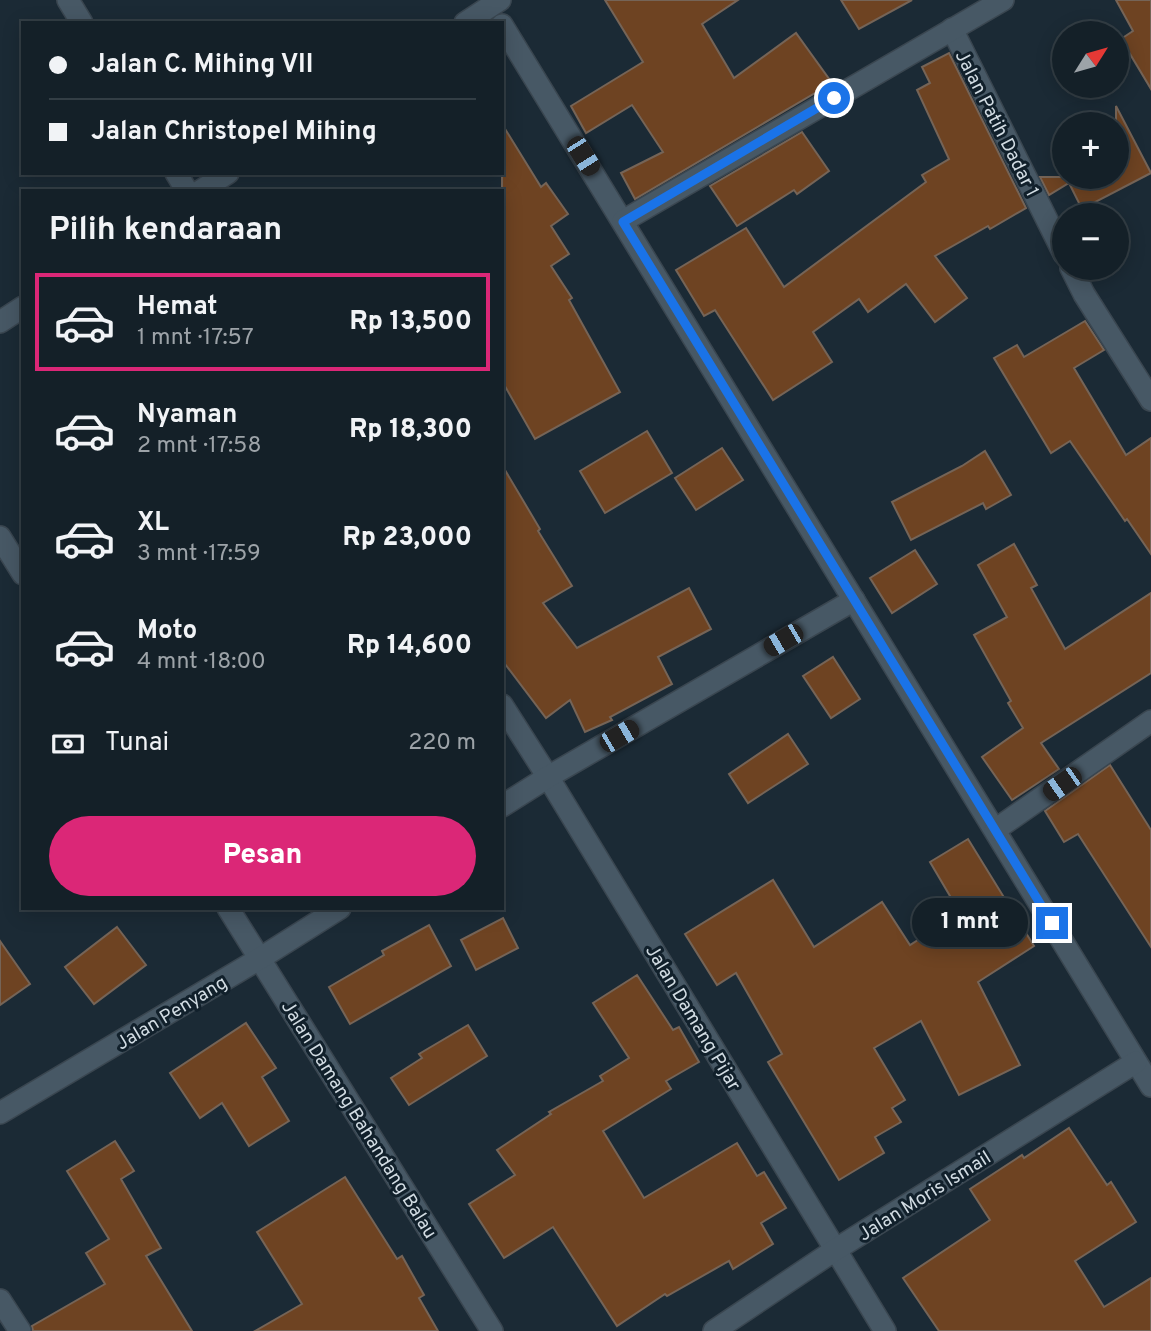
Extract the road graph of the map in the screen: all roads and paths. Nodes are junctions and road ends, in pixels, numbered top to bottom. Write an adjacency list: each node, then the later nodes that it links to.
1 (68, 0): 4 (street)
2 (1003, 0): 7 (street)
3 (496, 11): 5 (street)
4 (81, 21)
5 (470, 21)
6 (504, 24): 10 (street)
7 (951, 29): 10 (street); 11 (street, Jalan Patih Dadar 1)
8 (225, 175): 9 (street)
9 (203, 189)
10 (623, 222): 18 (street)
11 (1052, 230)
12 (1077, 280): 15 (street)
13 (21, 308): 14 (street)
14 (0, 322)
15 (1151, 400)
16 (11, 547): 17 (street)
17 (21, 570)
18 (854, 600): 21 (street); 23 (street)
19 (504, 708): 21 (street, Jalan Damang Pijar)
20 (1151, 721): 23 (street)
21 (548, 777): 22 (street); 30 (street, Jalan Damang Pijar)
22 (504, 805)
23 (995, 830): 27 (street)
24 (229, 910): 26 (street, Jalan Damang Bahandang Balau)
25 (337, 910): 26 (street, Jalan Penyang)
26 (259, 959): 29 (street, Jalan Penyang); 33 (street, Jalan Damang Bahandang Balau)
27 (1136, 1062): 28 (street); 30 (street, Jalan Moris Ismail)
28 (1151, 1086)
29 (0, 1113)
30 (835, 1250): 34 (street, Jalan Moris Ismail); 35 (street, Jalan Damang Pijar)
31 (0, 1300): 32 (street)
32 (20, 1331)
33 (492, 1331)
34 (714, 1331)
35 (885, 1331)

